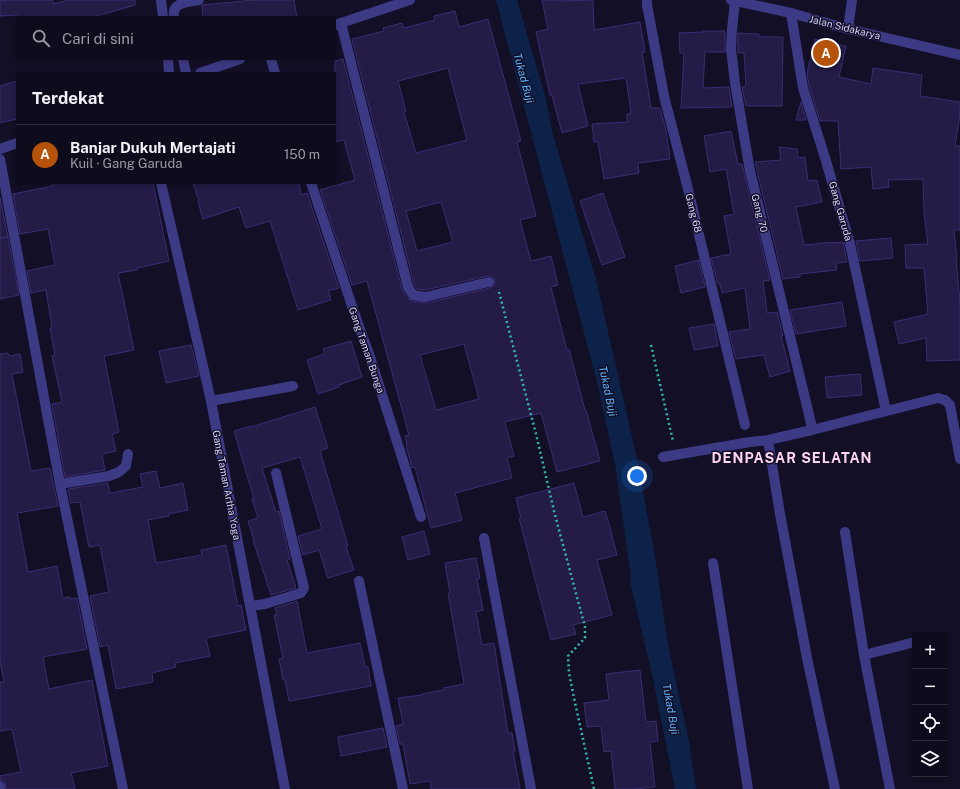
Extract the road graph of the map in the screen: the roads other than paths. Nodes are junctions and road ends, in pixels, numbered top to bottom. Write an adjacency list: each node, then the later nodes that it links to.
1 (161, 0): 8 (street)
2 (200, 0): 9 (street)
3 (410, 0): 10 (street)
4 (647, 0): 31 (street, Gang 68)
5 (733, 0): 7 (street, Jalan Sidakarya); 30 (street, Gang 70)
6 (852, 0): 11 (street)
7 (791, 13): 11 (street, Jalan Sidakarya); 29 (street, Gang Garuda)
8 (163, 16)
9 (174, 16)
10 (338, 24): 26 (street)
11 (848, 29): 12 (street, Jalan Sidakarya)
12 (960, 55)
13 (168, 60): 17 (street)
14 (183, 60): 18 (street)
15 (237, 60): 19 (street)
16 (271, 60): 20 (street)
17 (169, 72)
18 (186, 72)
19 (203, 72)
20 (275, 72)
21 (16, 143): 22 (street)
22 (0, 149)
23 (0, 159): 37 (street)
24 (161, 184): 28 (street, Gang Taman Artha Yoga)
25 (312, 184): 38 (street, Gang Taman Bunga)
26 (489, 282)
27 (293, 386): 28 (street)
28 (211, 401): 43 (street, Gang Taman Artha Yoga)
29 (886, 411): 32 (street); 35 (street)
30 (811, 423)
31 (745, 425)
32 (768, 440): 34 (street); 51 (street)
33 (128, 454): 37 (street)
34 (663, 457)
35 (960, 459)
36 (276, 473): 43 (street)
37 (60, 484): 46 (street)
38 (421, 517)
39 (844, 532): 45 (street)
40 (484, 538): 49 (street)
41 (713, 563): 50 (street)
42 (360, 581): 48 (street)
43 (250, 606): 47 (street, Gang Taman Artha Yoga)
44 (912, 643): 45 (street)
45 (864, 655): 52 (street)
46 (123, 789)
47 (285, 789)
48 (403, 789)
49 (531, 789)
50 (748, 789)
51 (834, 789)
52 (890, 789)

